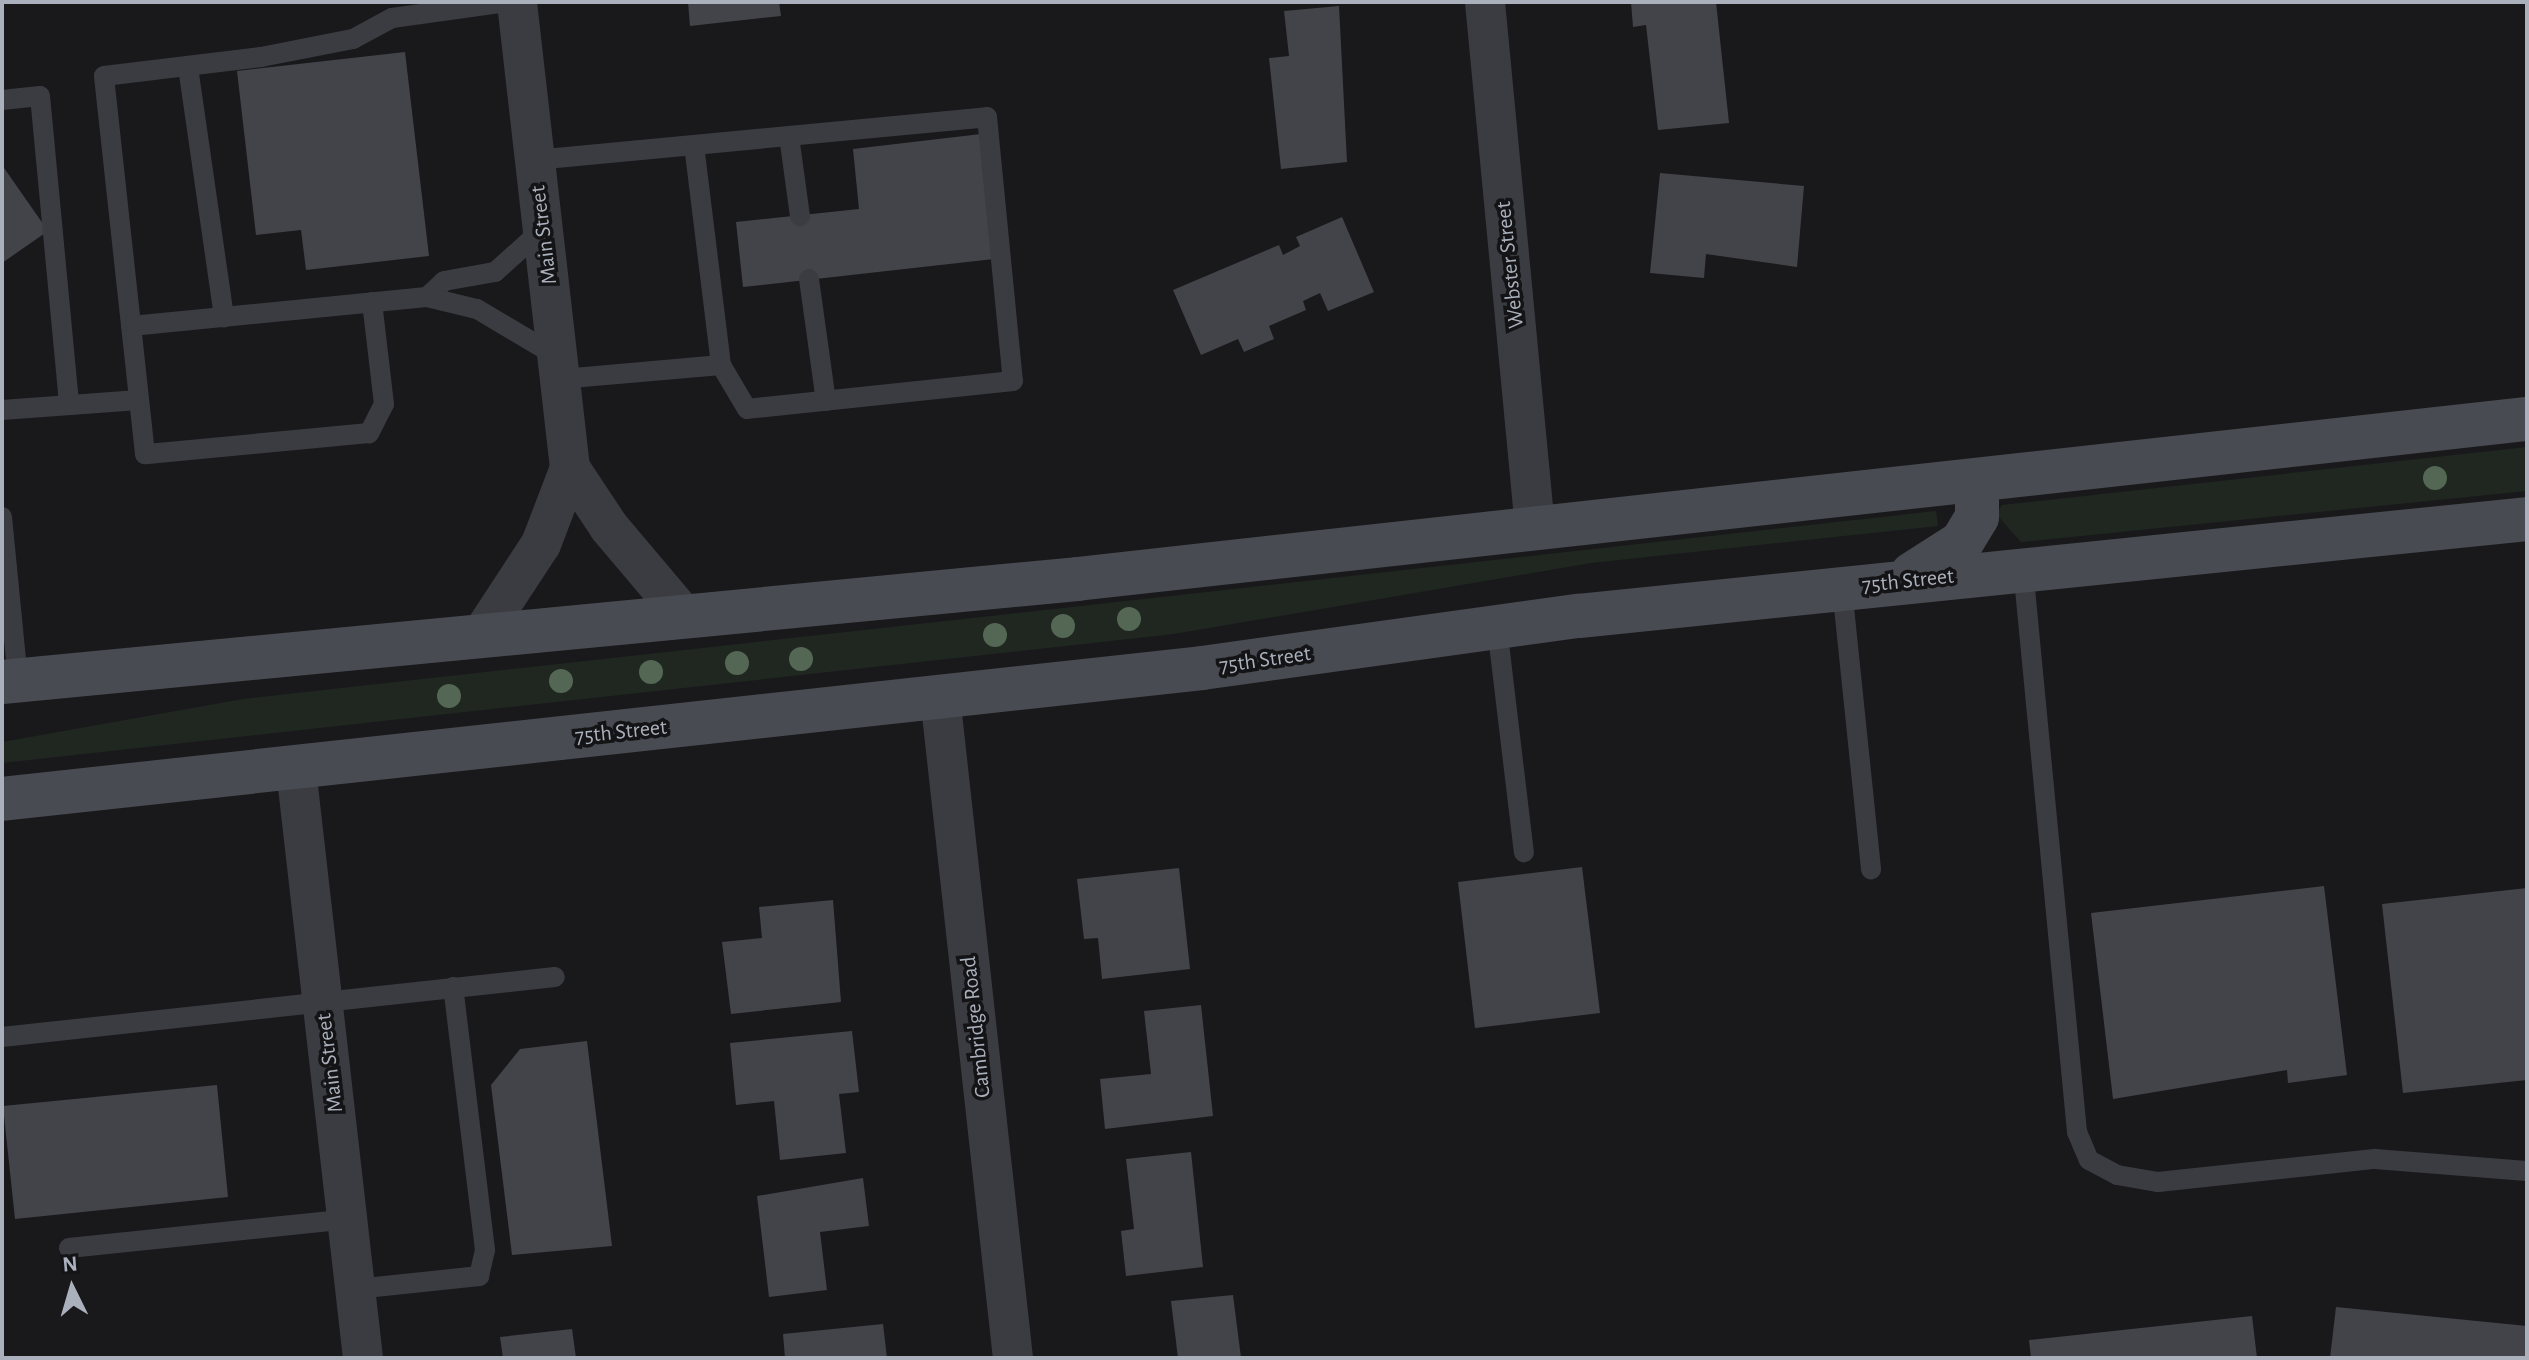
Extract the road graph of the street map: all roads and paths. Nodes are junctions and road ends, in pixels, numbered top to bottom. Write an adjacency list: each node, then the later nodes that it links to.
1 (507, 2): 4 (lane)
2 (517, 2): 8 (street, Main Street)
3 (1485, 2): 27 (street, Webster Street)
4 (188, 67): 14 (lane); 15 (lane)
5 (2, 100): 20 (lane)
6 (789, 136): 7 (lane); 9 (lane); 19 (lane)
7 (694, 145): 8 (lane); 16 (lane)
8 (535, 160): 10 (street, Main Street)
9 (800, 216)
10 (543, 229): 12 (lane); 17 (street, Main Street)
11 (809, 279): 19 (lane)
12 (427, 297): 13 (lane); 17 (lane)
13 (372, 302): 14 (lane); 18 (lane)
14 (224, 317): 15 (lane)
15 (131, 326): 18 (lane)
16 (721, 365): 17 (lane); 19 (lane)
17 (559, 368): 23 (street, Main Street)
18 (139, 400): 20 (lane)
19 (826, 401)
20 (69, 403): 21 (lane)
21 (2, 410)
22 (2527, 419): 24 (main road)
23 (570, 468): 31 (street, Main Street); 33 (street, Main Street)
24 (1977, 480): 27 (main road); 29 (main road)
25 (2, 517): 34 (lane)
26 (2527, 519): 28 (main road, 75th Street)
27 (1535, 528): 31 (main road)
28 (2023, 568): 29 (main road, 75th Street); 44 (lane)
29 (1887, 582): 30 (main road, 75th Street)
30 (1842, 588): 32 (main road, 75th Street); 39 (lane)
31 (685, 617): 33 (main road)
32 (1497, 627): 35 (main road, 75th Street); 38 (lane)
33 (484, 631): 34 (main road)
34 (10, 681)
35 (940, 696): 36 (main road, 75th Street); 49 (street, Cambridge Road)
36 (296, 769): 37 (main road, 75th Street); 42 (street, Main Street)
37 (2, 799)
38 (1524, 852)
39 (1871, 870)
40 (555, 977): 41 (lane)
41 (453, 987): 42 (lane); 47 (lane)
42 (322, 998): 43 (lane); 45 (street, Main Street)
43 (2, 1037)
44 (2527, 1171)
45 (349, 1219): 46 (lane); 47 (street, Main Street)
46 (69, 1248)
47 (356, 1289): 48 (street, Main Street)
48 (363, 1358)
49 (1013, 1358)

